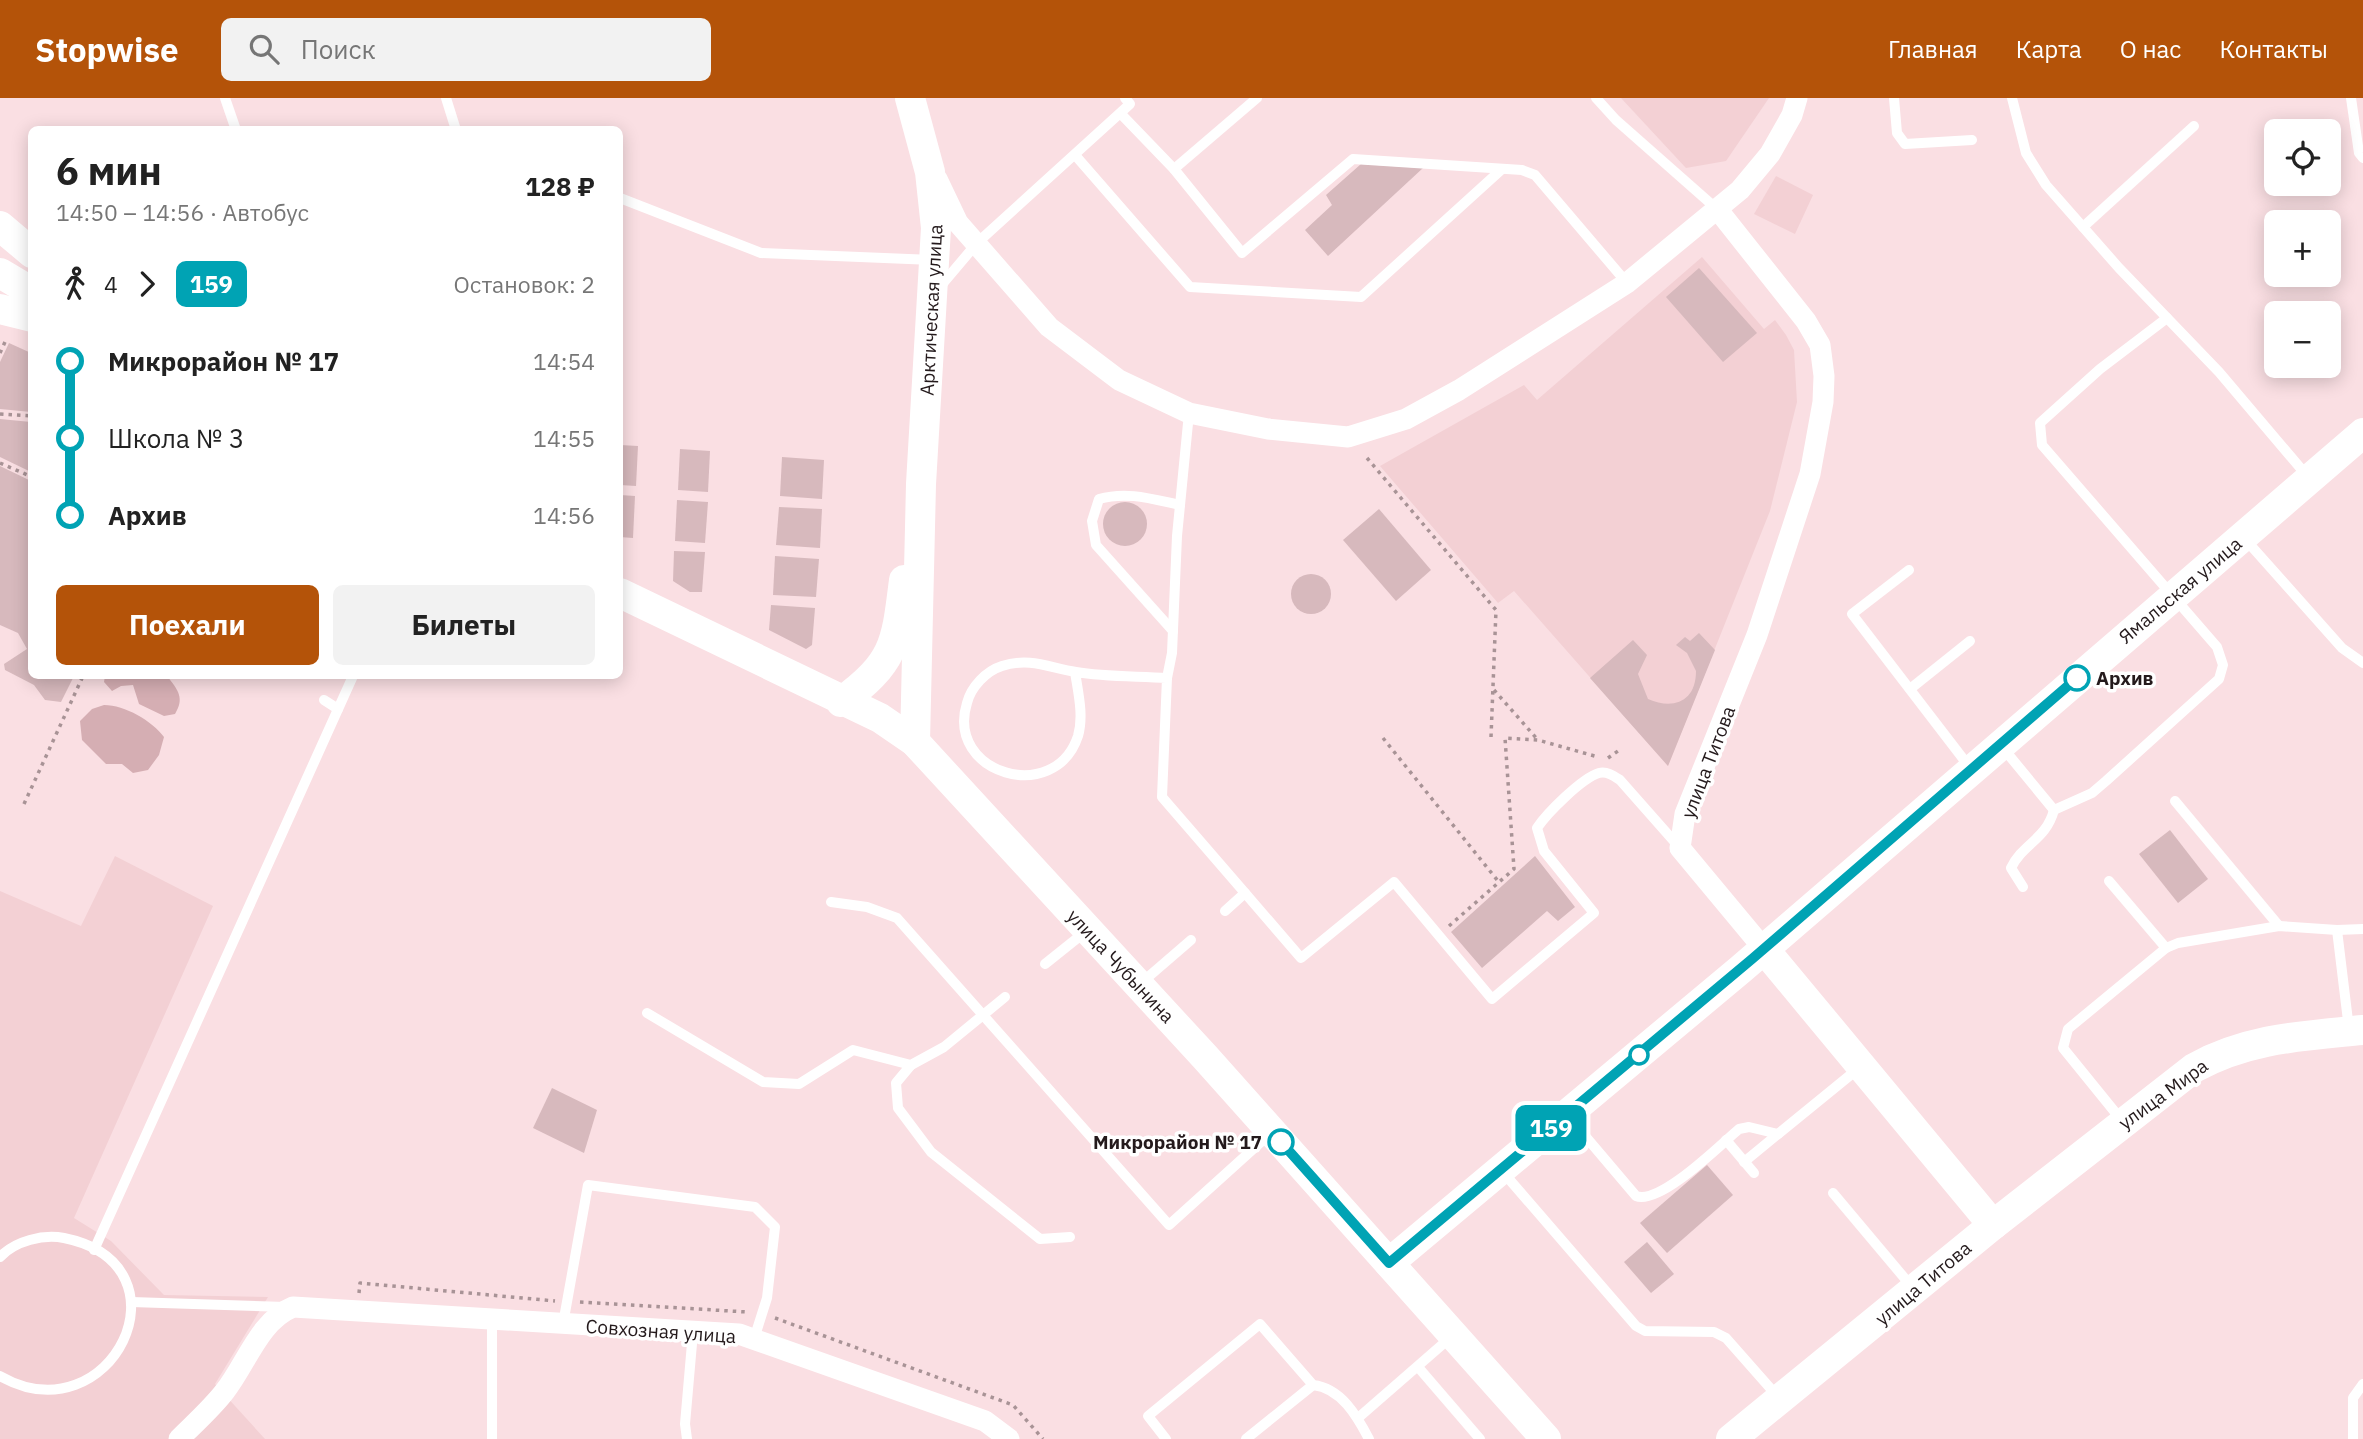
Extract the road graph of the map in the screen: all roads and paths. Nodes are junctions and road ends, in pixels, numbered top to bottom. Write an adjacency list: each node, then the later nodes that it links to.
1 (225, 98): 12 (lane)
2 (446, 98): 13 (lane)
3 (910, 98): 15 (street, Арктическая улица)
4 (1257, 98): 19 (lane)
5 (1595, 98): 22 (lane)
6 (1797, 98): 22 (street)
7 (1894, 98): 16 (lane)
8 (2012, 98): 24 (lane)
9 (2351, 98): 18 (lane)
10 (1131, 100): 11 (lane)
11 (1121, 114): 17 (lane); 19 (lane)
12 (235, 126)
13 (455, 126)
14 (2194, 126): 24 (lane)
15 (922, 140): 25 (street); 27 (street, Арктическая улица)
16 (1972, 141)
17 (1075, 155): 20 (lane); 25 (lane)
18 (2363, 158)
19 (1174, 169): 20 (lane)
20 (1502, 169): 29 (lane)
21 (623, 199): 27 (lane)
22 (1718, 210): 29 (street); 73 (street, улица Титова)
23 (0, 226): 26 (street)
24 (2083, 227): 34 (lane)
25 (977, 243): 31 (lane); 37 (street)
26 (28, 250)
27 (936, 260): 31 (street, Арктическая улица)
28 (0, 274): 30 (street)
29 (1627, 282): 37 (street)
30 (28, 290)
31 (935, 293): 45 (street, Арктическая улица)
32 (0, 309): 33 (street)
33 (28, 316)
34 (2167, 318): 44 (lane); 50 (lane)
35 (5, 342): 36 (path)
36 (0, 353)
37 (1189, 413): 46 (lane)
38 (0, 414): 39 (path)
39 (28, 416)
40 (2363, 433): 44 (street, Ямальская улица)
41 (1367, 458): 58 (path)
42 (0, 463): 43 (path)
43 (28, 475)
44 (2310, 479): 47 (street, Ямальская улица)
45 (921, 484): 61 (street, Арктическая улица); 66 (street, Арктическая улица)
46 (1180, 505): 51 (lane); 51 (lane)
47 (2243, 537): 50 (street, Ямальская улица); 53 (lane)
48 (1909, 570): 59 (lane)
49 (623, 594): 61 (street, улица Чубынина)
50 (2174, 595): 67 (street, Ямальская улица); 72 (lane)
51 (1173, 631): 55 (lane)
52 (1970, 641): 59 (lane)
53 (2363, 663)
54 (1075, 672): 54 (lane); 55 (lane)
55 (1167, 678): 77 (lane)
56 (82, 679): 71 (path)
57 (352, 679): 62 (lane)
58 (1493, 689): 63 (path); 65 (path)
59 (1910, 690): 69 (lane)
60 (324, 700): 62 (lane)
61 (841, 702): 66 (street, улица Чубынина)
62 (338, 709): 107 (lane)
63 (1491, 737)
64 (1384, 738): 74 (path)
65 (1538, 740): 68 (path); 74 (path)
66 (915, 742): 84 (street, улица Чубынина)
67 (2000, 744): 69 (street, Ямальская улица); 72 (lane)
68 (1618, 751)
69 (1970, 769): 87 (street, Ямальская улица)
70 (2175, 801): 80 (lane)
71 (24, 804)
72 (2054, 810): 76 (lane)
73 (1680, 848): 77 (lane); 87 (street)
74 (1498, 881): 81 (path)
75 (2109, 881): 86 (lane)
76 (2023, 887)
77 (1245, 893): 79 (lane)
78 (831, 902): 92 (lane)
79 (1225, 911)
80 (2279, 926): 83 (lane); 86 (lane)
81 (1445, 929)
82 (2363, 929): 83 (lane)
83 (2337, 930): 93 (lane)
84 (1087, 931): 88 (lane); 89 (street, улица Чубынина)
85 (1191, 940): 89 (lane)
86 (2166, 948): 97 (lane)
87 (1764, 949): 95 (street); 96 (street, Ямальская улица)
88 (1045, 964)
89 (1138, 985): 98 (street, улица Чубынина)
90 (1004, 996): 92 (lane)
91 (647, 1013): 94 (lane)
92 (981, 1014): 94 (lane); 98 (lane)
93 (2356, 1031): 97 (street, улица Мира)
94 (911, 1066): 106 (lane)
95 (1861, 1066): 99 (lane); 105 (street)
96 (1567, 1115): 100 (lane); 102 (street, Ямальская улица)
97 (2123, 1122): 105 (street, улица Мира)
98 (1272, 1132): 109 (street, улица Чубынина)
99 (1778, 1134): 100 (lane); 101 (lane)
100 (1726, 1140): 101 (lane)
101 (1744, 1162): 103 (lane)
102 (1501, 1171): 109 (street, Ямальская улица); 122 (lane)
103 (1754, 1173)
104 (1833, 1193): 110 (lane)
105 (1993, 1224): 110 (street, улица Титова)
106 (1070, 1237)
107 (94, 1250): 108 (lane); 111 (lane)
108 (0, 1257)
109 (1389, 1263): 116 (street, улица Чубынина)
110 (1914, 1290): 122 (street, улица Титова)
111 (131, 1301): 112 (lane); 119 (lane)
112 (293, 1307): 113 (street, Совхозная улица); 124 (street)
113 (492, 1322): 114 (street, Совхозная улица); 125 (lane)
114 (563, 1324): 115 (street, Совхозная улица); 117 (lane)
115 (693, 1332): 117 (street, Совхозная улица); 126 (lane)
116 (1453, 1335): 118 (lane); 132 (street, улица Чубынина)
117 (754, 1339): 127 (street, Совхозная улица)
118 (1418, 1367): 123 (lane); 131 (lane)
119 (0, 1376)
120 (2363, 1384): 134 (lane)
121 (1313, 1385): 123 (lane); 128 (lane); 129 (lane)
122 (1779, 1399): 133 (street)
123 (1358, 1418): 130 (lane)
124 (180, 1439)
125 (492, 1439)
126 (687, 1439)
127 (1009, 1439)
128 (1166, 1439)
129 (1246, 1439)
130 (1369, 1439)
131 (1480, 1439)
132 (1546, 1439)
133 (1731, 1439)
134 (2353, 1439)

